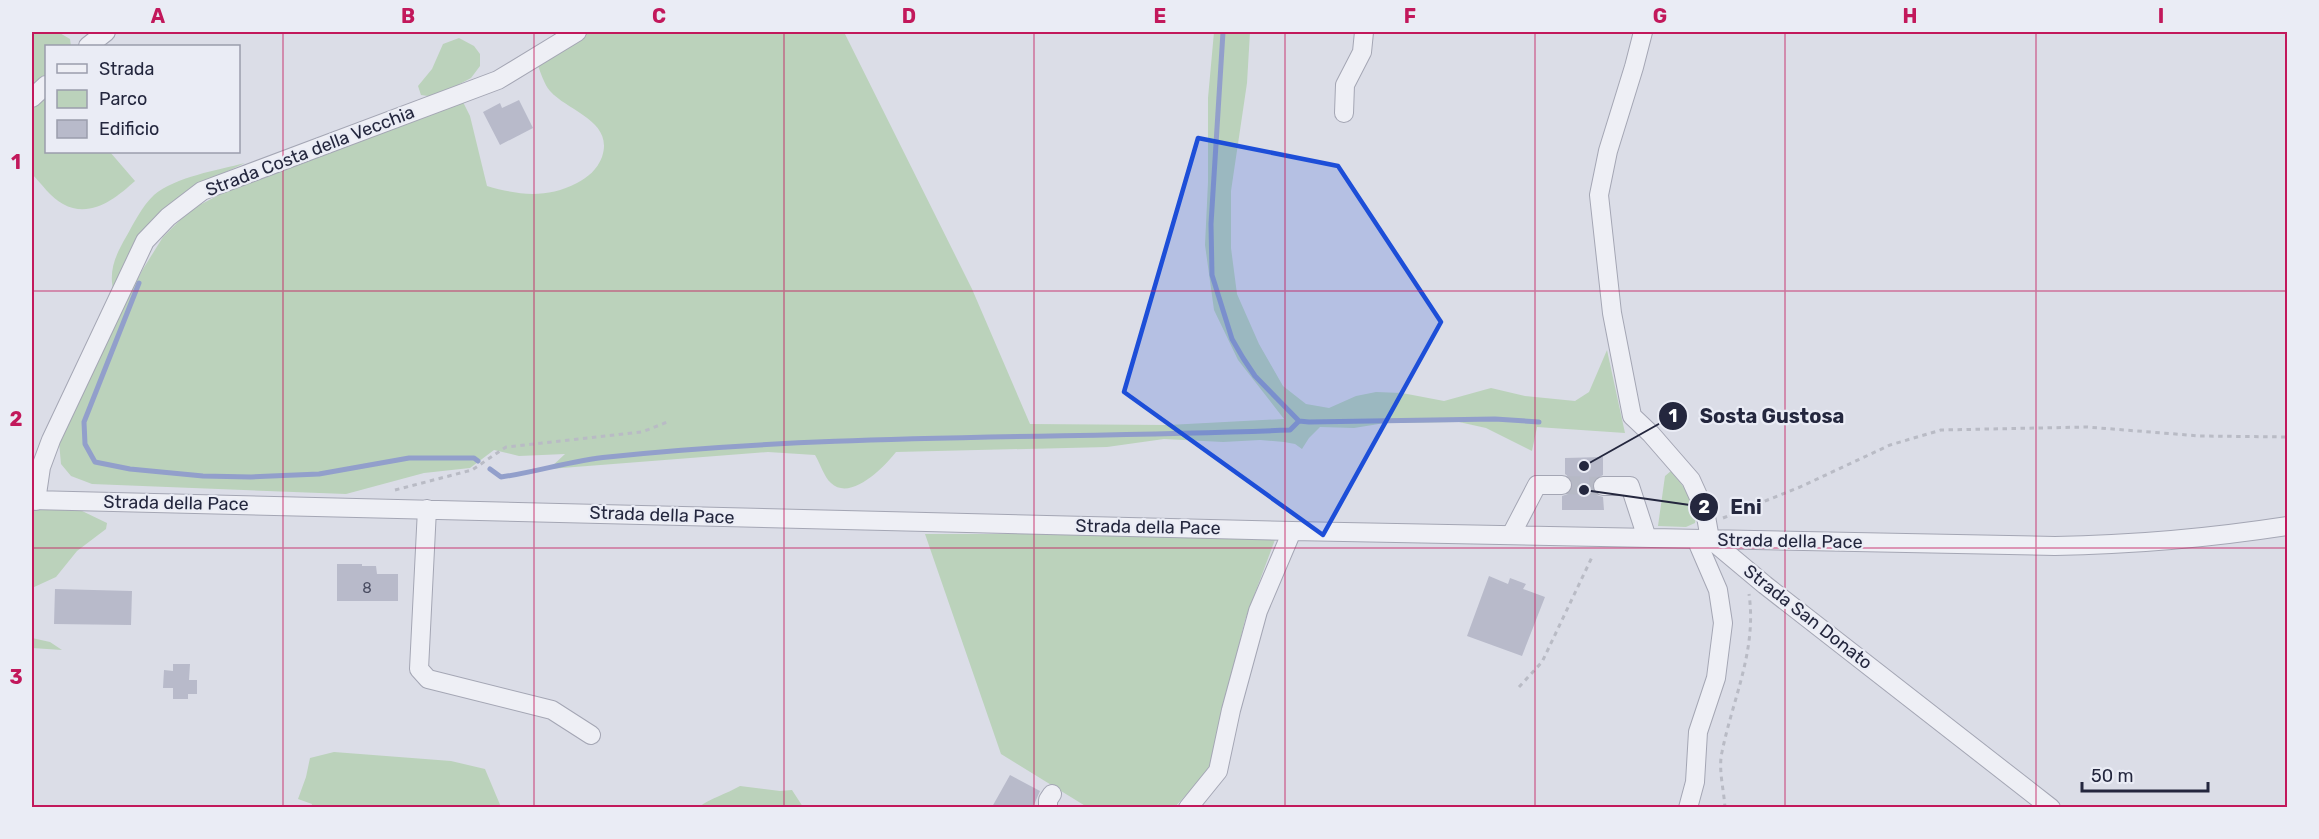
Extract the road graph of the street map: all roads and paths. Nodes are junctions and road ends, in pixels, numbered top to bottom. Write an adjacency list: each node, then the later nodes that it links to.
1 (106, 32): 5 (street)
2 (577, 32): 14 (street, Strada Costa della Vecchia)
3 (1364, 32): 8 (street)
4 (1642, 32): 18 (street)
5 (89, 45)
6 (45, 86): 7 (street)
7 (32, 98)
8 (1344, 113)
9 (670, 421): 13 (path)
10 (2288, 437): 18 (path)
11 (1562, 485): 19 (street)
12 (1603, 486): 21 (street)
13 (391, 491)
14 (34, 500): 15 (street, Strada della Pace)
15 (428, 509): 17 (street, Strada della Pace); 24 (street)
16 (2288, 526): 18 (street, Strada della Pace)
17 (1292, 531): 19 (street, Strada della Pace); 25 (street)
18 (1704, 534): 21 (street, Strada della Pace); 22 (street, Strada San Donato); 26 (street)
19 (1511, 535): 20 (street, Strada della Pace)
20 (1601, 537): 21 (street, Strada della Pace); 23 (path)
21 (1647, 538)
22 (1745, 568): 27 (path); 28 (street, Strada San Donato)
23 (1519, 687)
24 (591, 735)
25 (1188, 807)
26 (1688, 807)
27 (1725, 807)
28 (2050, 807)

